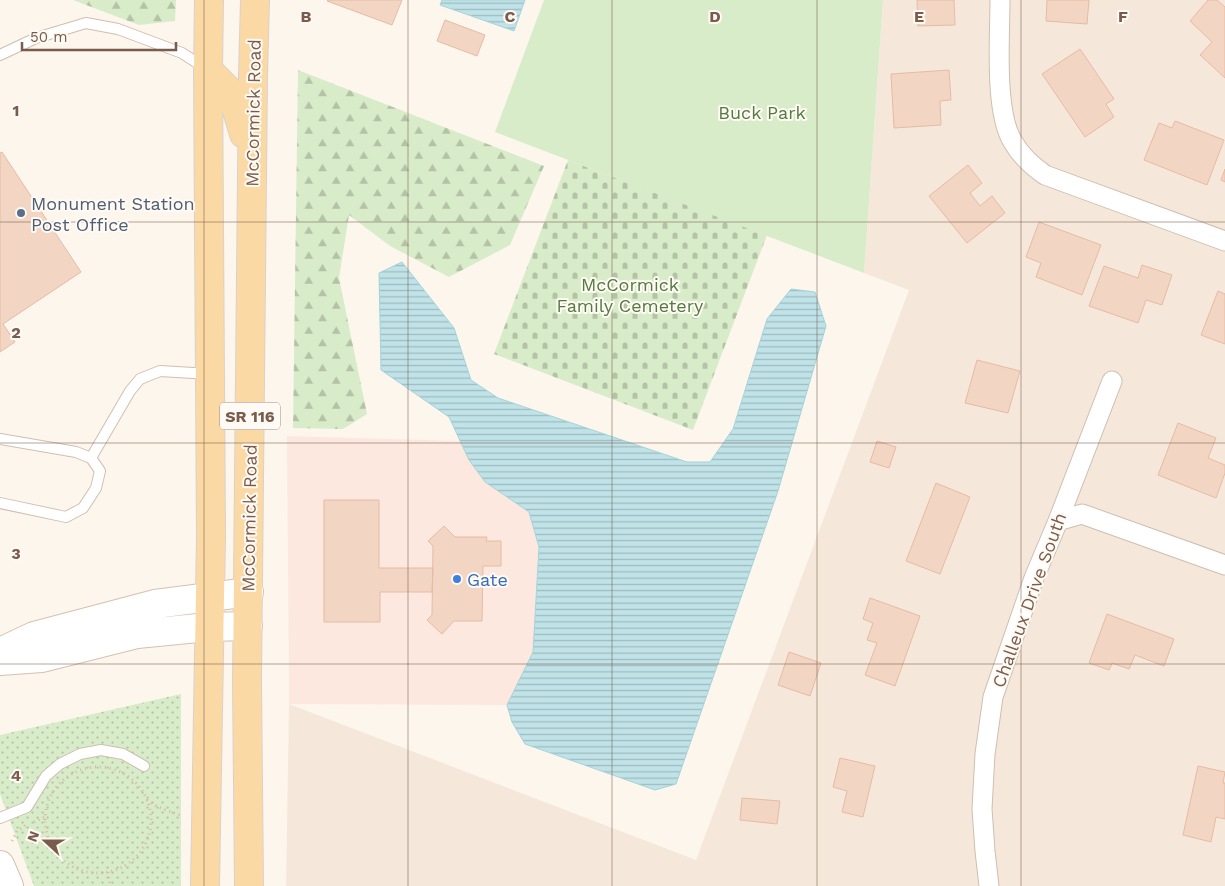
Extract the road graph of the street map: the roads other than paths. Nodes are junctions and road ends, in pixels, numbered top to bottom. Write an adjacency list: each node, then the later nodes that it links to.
1 (209, 0): 5 (main road, SR 116)
2 (255, 0): 6 (main road, McCormick Road / SR 116)
3 (1000, 0): 7 (street)
4 (0, 55): 5 (lane)
5 (208, 70): 6 (main road); 8 (main road, SR 116)
6 (252, 159): 15 (main road, McCormick Road / SR 116)
7 (1225, 241)
8 (210, 374): 11 (lane); 16 (main road, SR 116)
9 (1112, 381): 13 (street, Challeux Drive South)
10 (0, 439): 11 (lane)
11 (92, 458): 12 (lane)
12 (0, 503)
13 (1058, 521): 14 (street); 29 (street, Challeux Drive South)
14 (1225, 565)
15 (249, 592): 16 (street); 17 (main road, McCormick Road / SR 116)
16 (209, 597): 18 (main road, SR 116); 20 (street)
17 (248, 626): 18 (street); 28 (main road, McCormick Road / SR 116)
18 (208, 627): 22 (street); 27 (main road, SR 116)
19 (0, 634): 20 (street)
20 (34, 636): 21 (street)
21 (0, 652)
22 (0, 660)
23 (144, 766): 24 (lane)
24 (0, 818)
25 (0, 865): 26 (street)
26 (9, 886)
27 (205, 886)
28 (249, 886)
29 (990, 886)

